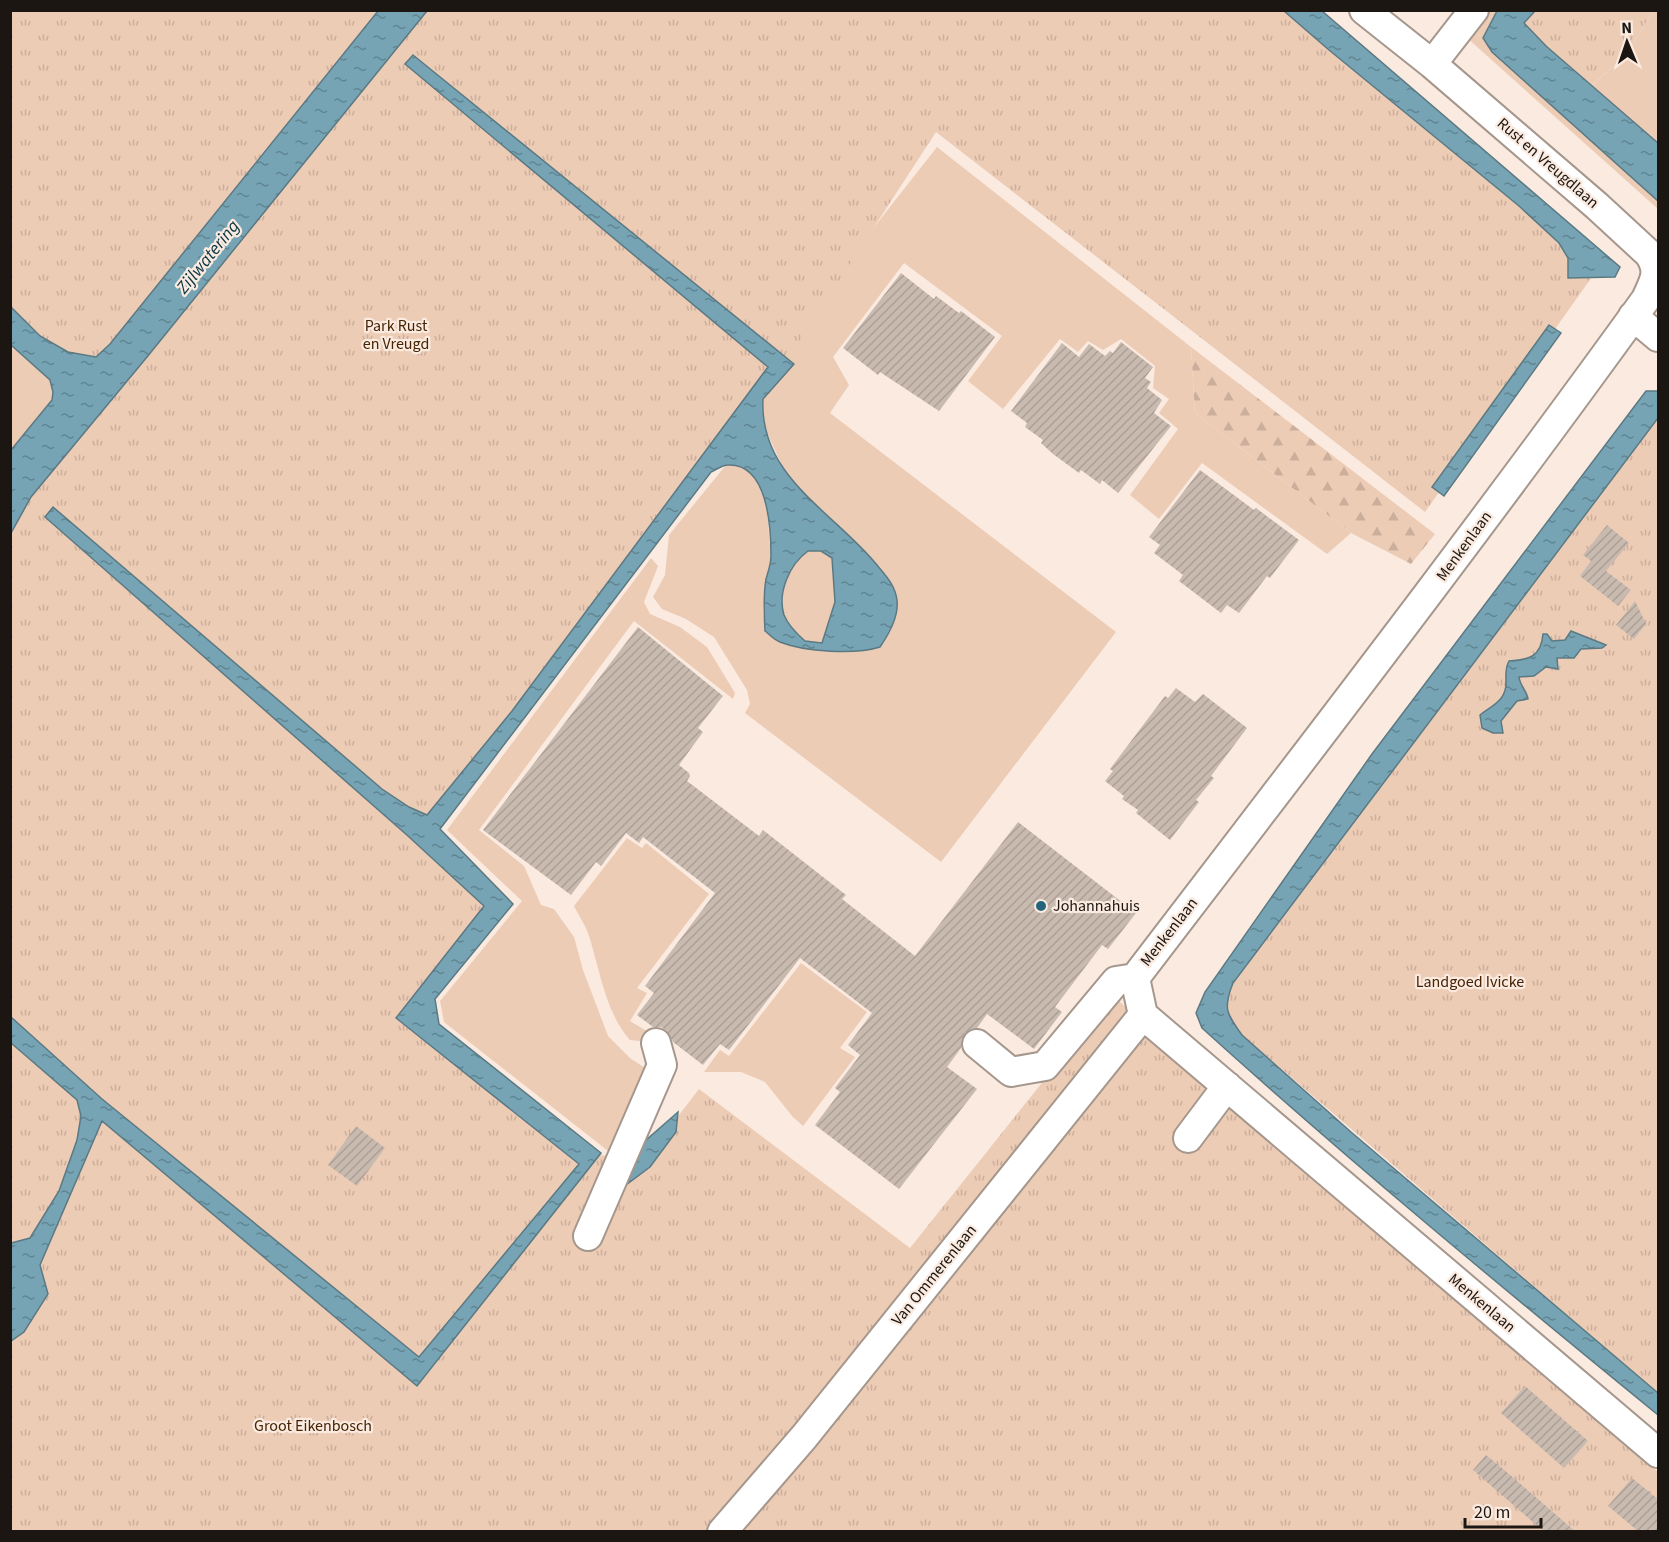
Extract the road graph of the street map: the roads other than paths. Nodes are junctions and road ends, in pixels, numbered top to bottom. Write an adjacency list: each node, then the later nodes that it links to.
1 (1364, 10): 3 (street, Rust en Vreugdlaan)
2 (1474, 10): 3 (street)
3 (1432, 64): 4 (street, Rust en Vreugdlaan)
4 (1633, 316): 5 (street); 6 (street, Menkenlaan)
5 (1659, 337)
6 (1135, 978): 7 (street, Menkenlaan); 9 (street)
7 (1143, 1015): 10 (street, Menkenlaan); 14 (street, Van Ommerenlaan)
8 (656, 1043): 12 (street)
9 (977, 1044)
10 (1227, 1086): 11 (street); 13 (street, Menkenlaan)
11 (1188, 1138)
12 (588, 1236)
13 (1659, 1453)
14 (722, 1532)

